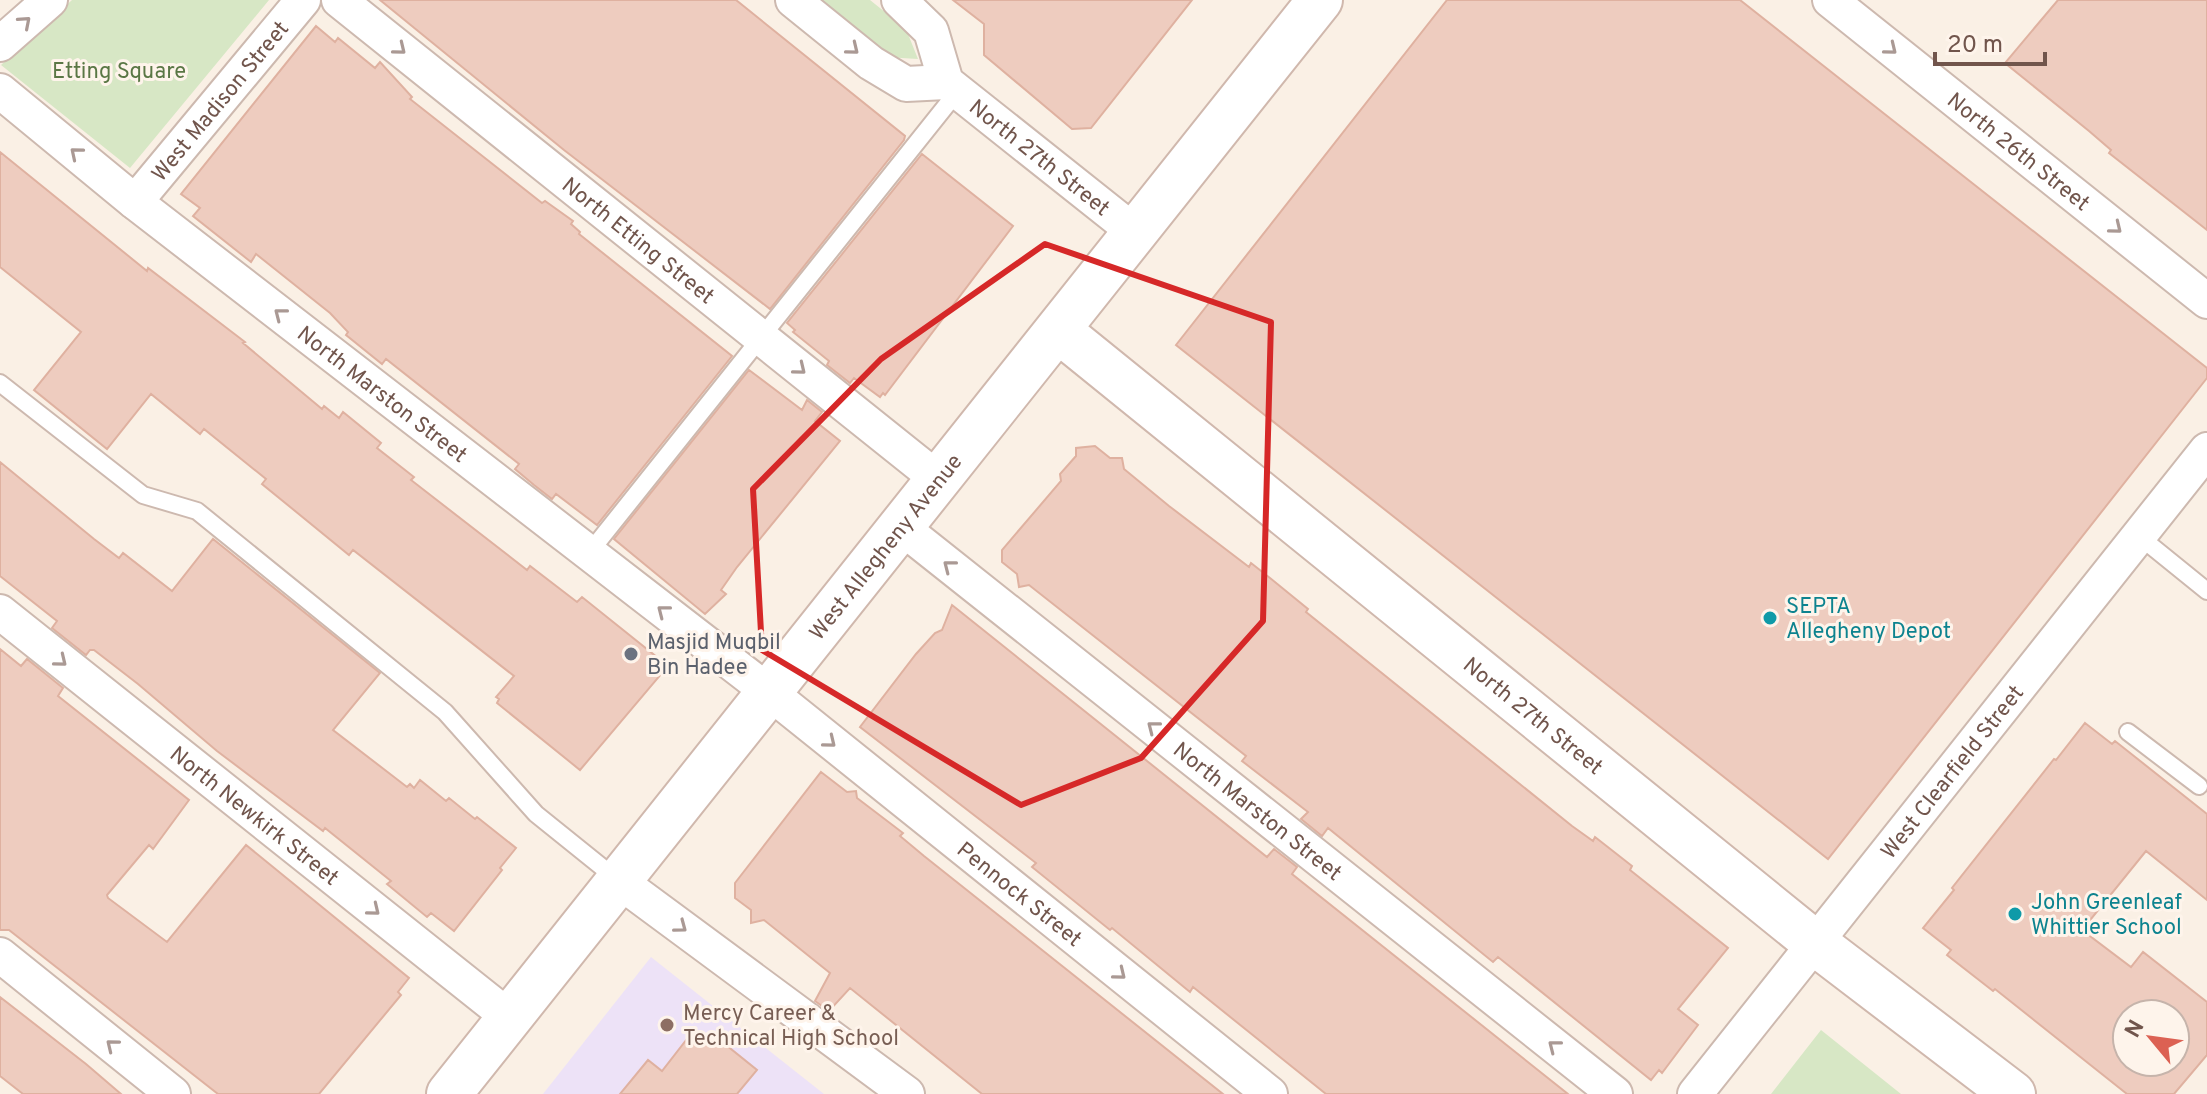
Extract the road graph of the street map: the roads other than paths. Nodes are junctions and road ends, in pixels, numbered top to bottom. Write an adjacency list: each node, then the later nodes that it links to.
1 (50, 0): 8 (street, one-way to 1)
2 (303, 0): 11 (street, West Madison Street)
3 (339, 0): 15 (street, North Etting Street, one-way to 15)
4 (793, 0): 9 (street, one-way to 9)
5 (899, 0): 9 (street)
6 (1320, 0): 12 (main road, West Allegheny Avenue)
7 (1830, 0): 13 (street, North 26th Street, one-way to 13)
8 (0, 44)
9 (951, 87): 12 (street, North 27th Street); 15 (lane)
10 (0, 91): 11 (street, North Marston Street, one-way to 10)
11 (135, 202): 21 (street, North Marston Street, one-way to 11)
12 (1136, 233): 14 (main road, West Allegheny Avenue)
13 (2207, 301)
14 (1058, 330): 18 (main road, West Allegheny Avenue); 28 (main road, North 27th Street)
15 (760, 337): 18 (street, North Etting Street, one-way to 18); 21 (lane)
16 (0, 383): 27 (lane)
17 (2207, 450): 20 (street, West Clearfield Street)
18 (939, 480): 19 (main road, West Allegheny Avenue)
19 (901, 527): 24 (main road, West Allegheny Avenue); 35 (street, North Marston Street, one-way to 19)
20 (2139, 536): 22 (lane); 28 (street, West Clearfield Street)
21 (589, 553): 24 (street, North Marston Street, one-way to 21)
22 (2207, 591)
23 (0, 612): 30 (street, North Newkirk Street, one-way to 30)
24 (769, 692): 27 (main road, West Allegheny Avenue); 34 (street, Pennock Street, one-way to 34)
25 (2128, 732): 26 (lane)
26 (2199, 786)
27 (619, 881): 30 (main road, West Allegheny Avenue); 33 (street, one-way to 33)
28 (1815, 943): 36 (street, West Clearfield Street); 37 (main road, North 27th Street)
29 (0, 955): 31 (street, one-way to 29)
30 (510, 1018): 32 (main road, West Allegheny Avenue)
31 (173, 1094)
32 (449, 1094)
33 (907, 1094)
34 (1270, 1094)
35 (1615, 1094)
36 (1695, 1094)
37 (2013, 1094)

